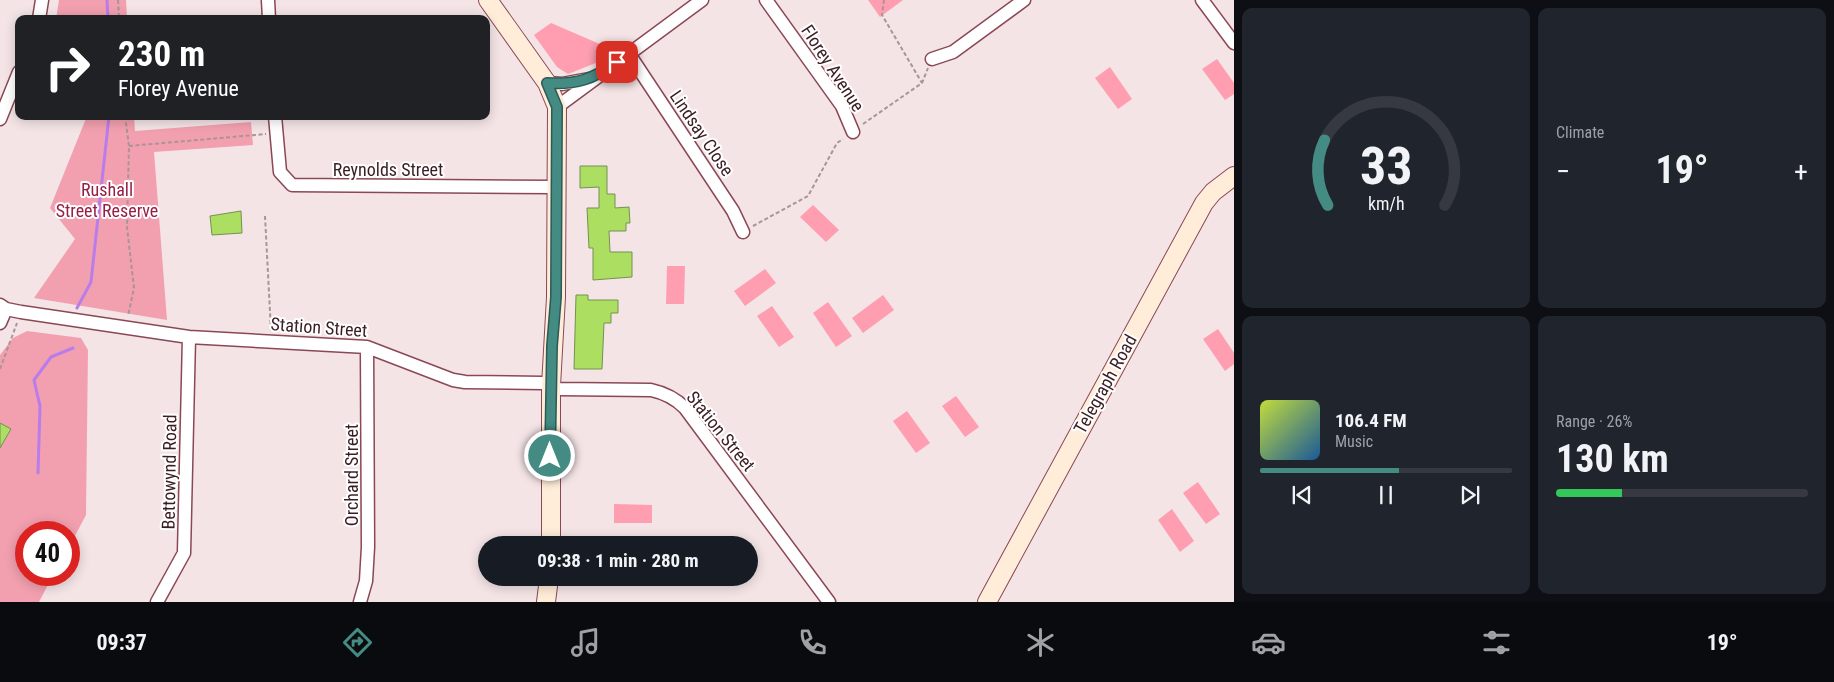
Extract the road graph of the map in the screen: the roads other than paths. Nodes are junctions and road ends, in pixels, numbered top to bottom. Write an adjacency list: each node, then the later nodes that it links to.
1 (42, 0): 8 (street)
2 (268, 0): 9 (street)
3 (488, 0): 15 (street)
4 (702, 0): 11 (street)
5 (766, 0): 19 (street, Florey Avenue)
6 (1024, 0): 12 (street)
7 (1202, 0): 10 (street)
8 (40, 15)
9 (269, 15)
10 (1234, 43)
11 (629, 54): 13 (street); 22 (street, Lindsay Close)
12 (932, 59)
13 (594, 78): 15 (street); 16 (street)
14 (15, 82): 17 (street)
15 (547, 83): 16 (street)
16 (557, 107): 21 (street)
17 (0, 119)
18 (275, 120): 21 (street, Reynolds Street)
19 (853, 132)
20 (1234, 176): 34 (street, Telegraph Road)
21 (557, 186): 27 (street)
22 (743, 232)
23 (3, 307): 24 (street); 25 (street, Station Street)
24 (0, 323)
25 (189, 337): 26 (street, Station Street); 30 (street, Bettowynd Road)
26 (367, 347): 27 (street, Station Street); 31 (street, Orchard Street)
27 (550, 386): 28 (street); 33 (street, Station Street)
28 (551, 536)
29 (548, 586): 32 (street)
30 (157, 602)
31 (360, 602)
32 (546, 602)
33 (828, 602)
34 (987, 602)

